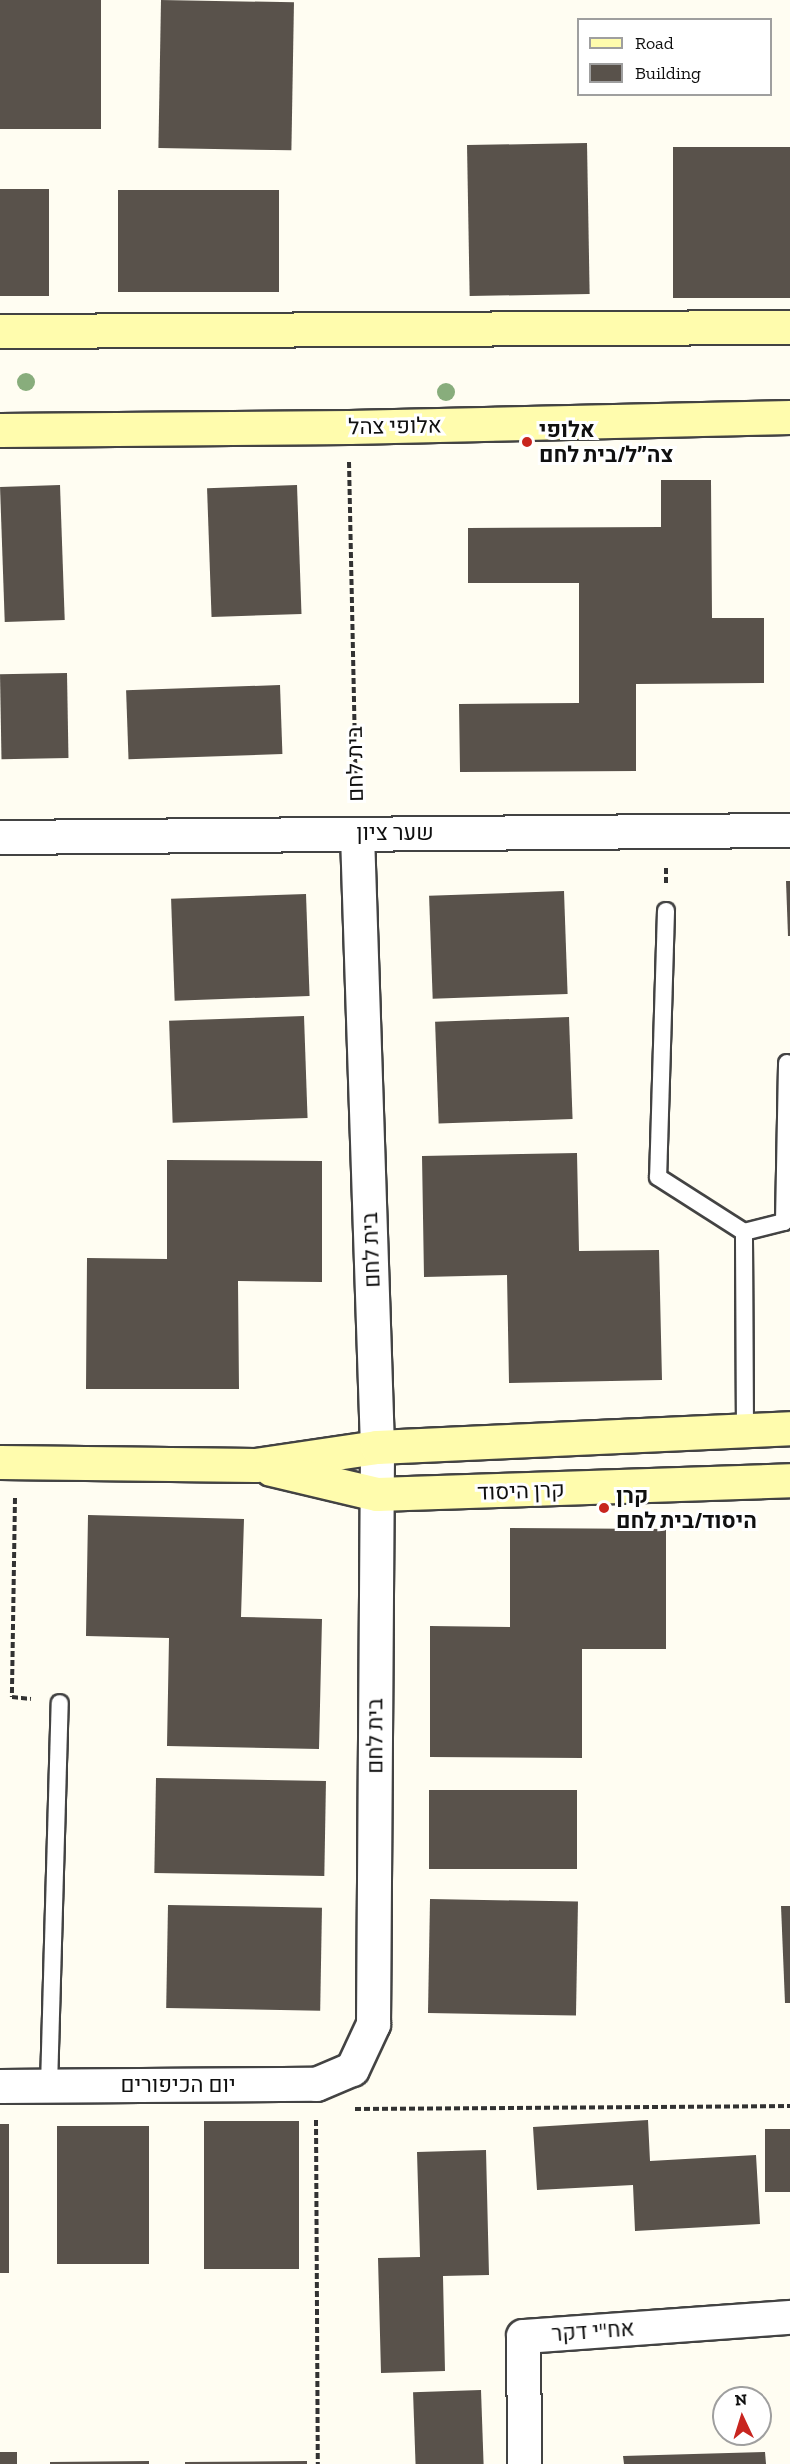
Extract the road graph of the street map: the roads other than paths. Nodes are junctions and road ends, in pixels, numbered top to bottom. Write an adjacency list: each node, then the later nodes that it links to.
1 (790, 327): 2 (main road)
2 (0, 332)
3 (790, 417): 4 (main road, אלופי צהל)
4 (0, 430)
5 (790, 830): 6 (street, שער ציון)
6 (357, 834): 7 (street, שער ציון); 13 (street, בית לחם)
7 (0, 837)
8 (666, 911): 10 (lane)
9 (788, 1063): 10 (lane)
10 (744, 1232): 12 (lane)
11 (790, 1428): 12 (main road, קרן היסוד)
12 (745, 1430): 13 (main road, קרן היסוד)
13 (377, 1447): 15 (main road, קרן היסוד); 17 (street, בית לחם)
14 (8, 1462): 15 (main road, קרן היסוד)
15 (255, 1465): 17 (main road, קרן היסוד)
16 (790, 1480): 17 (main road, קרן היסוד)
17 (377, 1494): 19 (street, בית לחם)
18 (60, 1703): 21 (lane)
19 (352, 2069): 21 (street, יום הכיפורים)
20 (0, 2086): 21 (street, יום הכיפורים)
21 (49, 2086)
22 (790, 2317): 23 (street, אח"י דקר)
23 (524, 2464)

